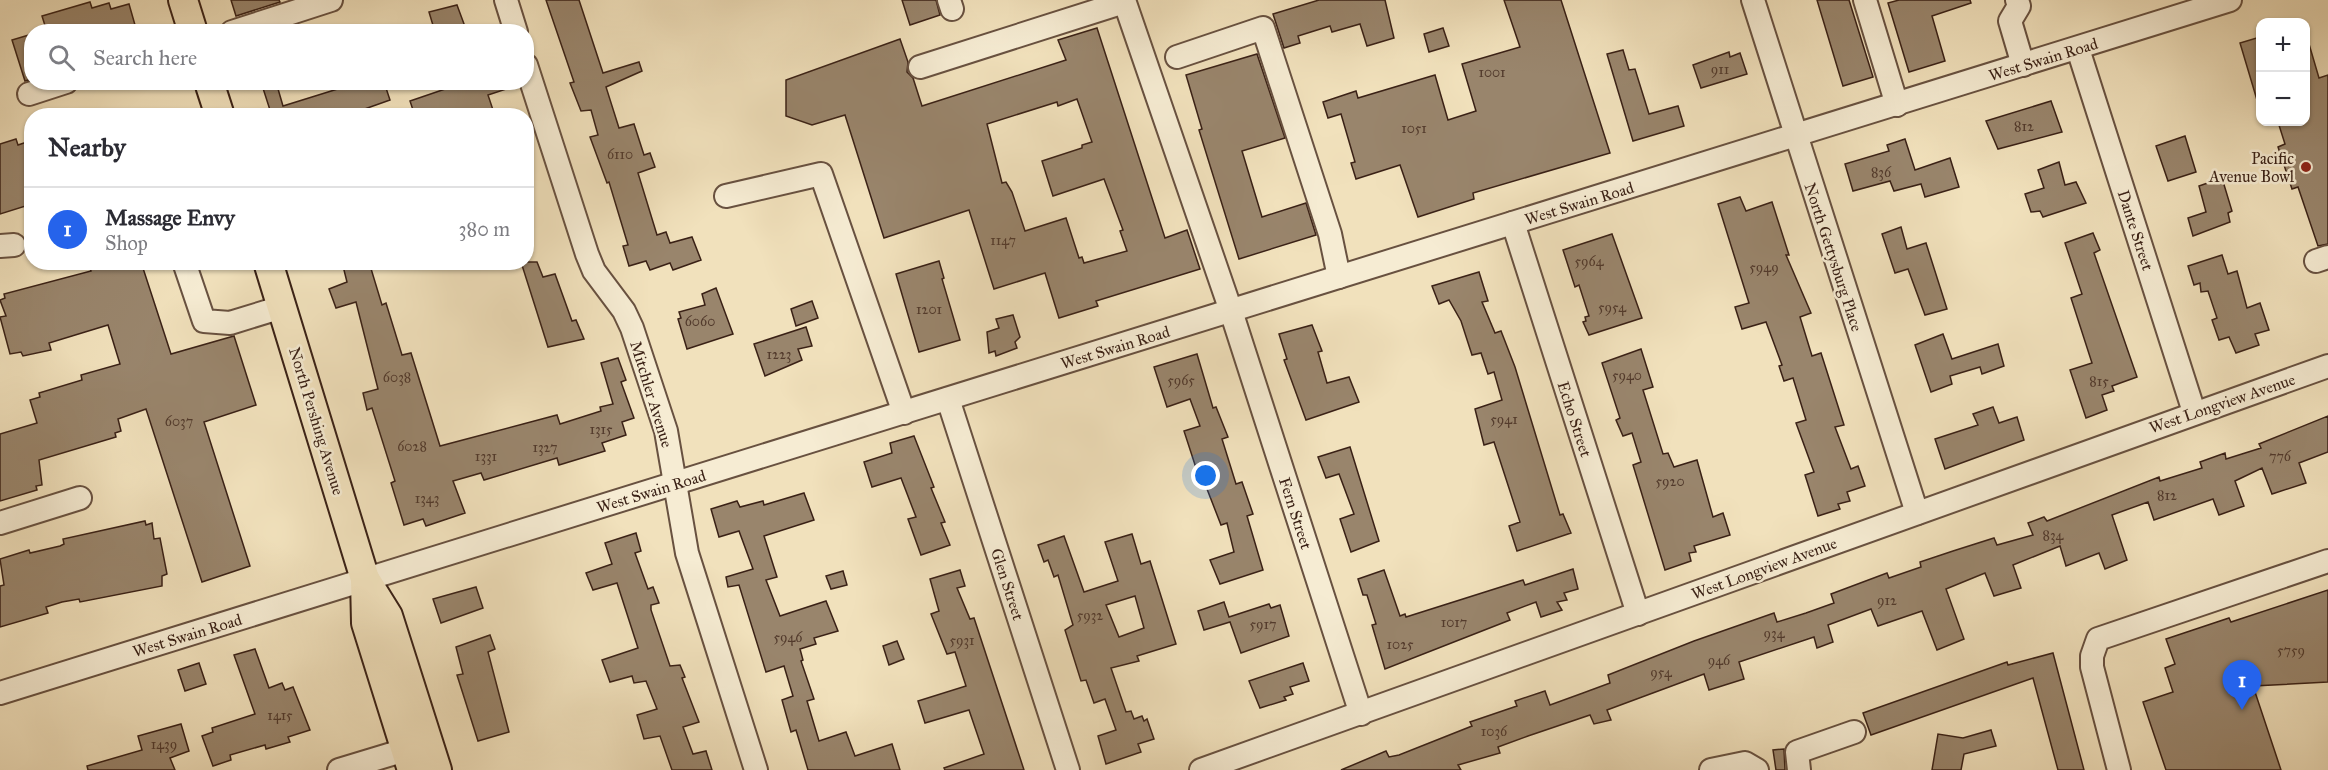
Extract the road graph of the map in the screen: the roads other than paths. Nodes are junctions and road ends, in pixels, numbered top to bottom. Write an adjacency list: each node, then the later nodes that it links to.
1 (183, 0): 9 (main road)
2 (331, 0): 10 (street)
3 (506, 0): 11 (street)
4 (1753, 0): 23 (street, North Gettysburg Place)
5 (1865, 0): 21 (street)
6 (2017, 0): 14 (street)
7 (2230, 0): 12 (street, West Swain Road)
8 (1124, 1): 15 (street); 30 (street, Fern Street)
9 (190, 24)
10 (257, 24)
11 (514, 24)
12 (2078, 49): 14 (street, West Swain Road); 34 (street, Dante Street)
13 (1177, 57): 28 (street)
14 (2023, 65): 21 (street, West Swain Road)
15 (920, 67)
16 (1292, 87): 28 (street)
17 (41, 90): 20 (street)
18 (212, 90): 22 (main road)
19 (534, 90): 35 (street, Mitchler Avenue)
20 (29, 94)
21 (1897, 105): 23 (street, West Swain Road)
22 (217, 108)
23 (1796, 136): 25 (street, West Swain Road); 37 (street, North Gettysburg Place)
24 (726, 196): 33 (street)
25 (1513, 223): 28 (street, West Swain Road); 41 (street, Echo Street)
26 (187, 270): 29 (street)
27 (270, 270): 29 (main road, North Pershing Avenue)
28 (1345, 276): 30 (street, West Swain Road)
29 (282, 307): 40 (main road, North Pershing Avenue)
30 (1231, 311): 32 (street, West Swain Road); 43 (street, Fern Street)
31 (2328, 366): 34 (street, West Longview Avenue)
32 (948, 399): 33 (street, West Swain Road); 49 (street, Glen Street)
33 (904, 412): 35 (street, West Swain Road)
34 (2194, 412): 37 (street, West Longview Avenue)
35 (675, 484): 40 (street, West Swain Road); 48 (street, Mitchler Avenue)
36 (80, 498): 38 (street)
37 (1917, 513): 41 (street, West Longview Avenue)
38 (0, 523)
39 (2328, 561): 54 (street)
40 (365, 579): 42 (street, West Swain Road); 45 (main road, North Pershing Avenue); 47 (main road, North Pershing Avenue)
41 (1638, 614): 43 (street, West Longview Avenue)
42 (0, 693)
43 (1361, 714): 50 (street, West Longview Avenue)
44 (1854, 732): 53 (street)
45 (408, 760): 46 (street)
46 (339, 770)
47 (437, 770)
48 (756, 770)
49 (1068, 770)
50 (1201, 770)
51 (1711, 770): 52 (street)
52 (1757, 770)
53 (1799, 770)
54 (2119, 770)

